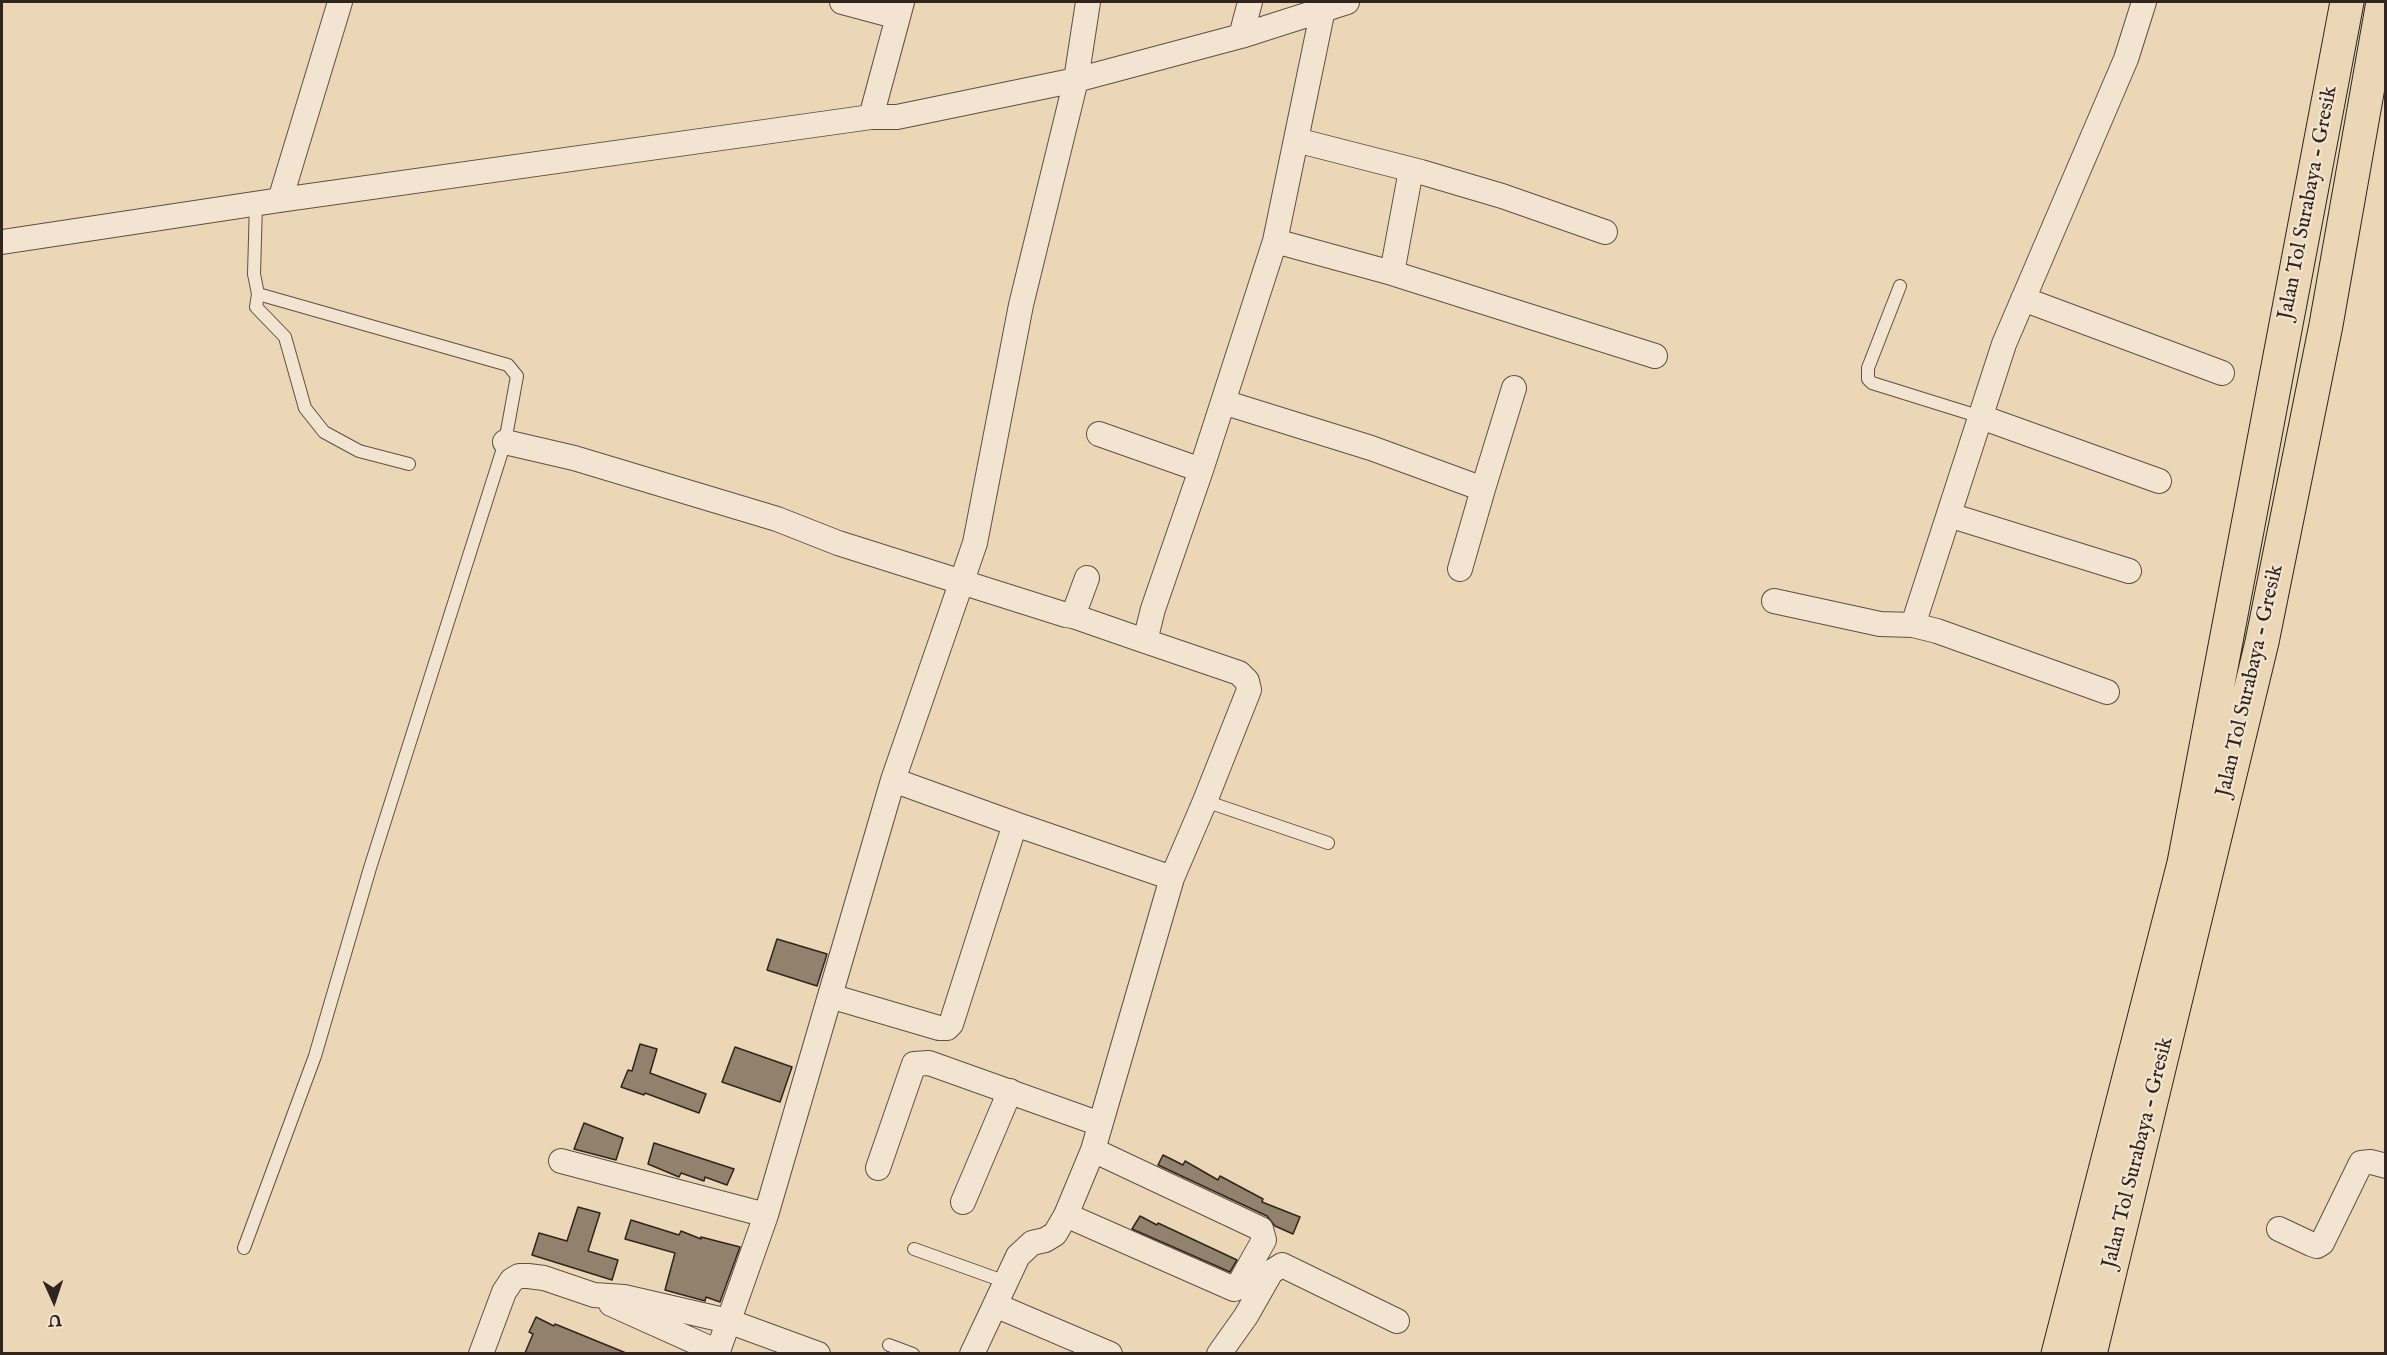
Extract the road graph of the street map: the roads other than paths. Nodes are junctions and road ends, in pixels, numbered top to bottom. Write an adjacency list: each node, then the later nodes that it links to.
1 (340, 2): 16 (street)
2 (842, 2): 9 (street)
3 (1088, 2): 12 (street)
4 (1250, 2): 11 (street)
5 (1347, 2): 10 (street)
6 (2144, 2): 23 (street)
7 (2347, 2): 76 (highway, Jalan Tol Surabaya - Gresik)
8 (2383, 2): 77 (highway, Jalan Tol Surabaya - Gresik)
9 (900, 9): 13 (street)
10 (1323, 9): 11 (street); 14 (street)
11 (1241, 36): 12 (street)
12 (1076, 80): 13 (street); 39 (street)
13 (871, 117): 16 (street)
14 (1296, 140): 15 (street); 18 (street)
15 (1411, 170): 17 (street); 20 (street)
16 (268, 201): 19 (street); 22 (lane)
17 (1605, 232)
18 (1275, 241): 20 (street); 27 (street)
19 (2, 242)
20 (1392, 273): 24 (street)
21 (1900, 286): 28 (lane)
22 (258, 294): 30 (lane); 31 (lane)
23 (2024, 299): 25 (street); 28 (street)
24 (1654, 356)
25 (2222, 373)
26 (1514, 388): 34 (street)
27 (1223, 402): 32 (street); 34 (street)
28 (1981, 417): 33 (street); 35 (street)
29 (1100, 434): 32 (street)
30 (505, 441): 39 (street); 61 (lane)
31 (409, 464)
32 (1201, 470): 43 (street)
33 (2159, 481)
34 (1483, 489): 36 (street)
35 (1949, 515): 37 (street); 42 (street)
36 (1460, 569)
37 (2129, 571)
38 (1087, 578): 41 (street)
39 (960, 583): 41 (street); 45 (street)
40 (1774, 601): 42 (street)
41 (1073, 616): 43 (street)
42 (1913, 625): 44 (street)
43 (1145, 641): 46 (street)
44 (2107, 692)
45 (893, 780): 47 (street); 50 (street)
46 (1205, 801): 48 (lane); 49 (street)
47 (1015, 824): 49 (street); 50 (street)
48 (1328, 843)
49 (1172, 878): 52 (street)
50 (830, 996): 58 (street)
51 (1010, 1091): 52 (street); 56 (street); 57 (street)
52 (1100, 1124): 53 (street)
53 (1093, 1149): 59 (street); 59 (street)
54 (561, 1161): 58 (street)
55 (2385, 1166): 60 (street)
56 (878, 1168)
57 (963, 1202)
58 (766, 1215): 66 (street)
59 (1066, 1215): 63 (street)
60 (2279, 1229)
61 (244, 1248)
62 (914, 1249): 63 (lane)
63 (1006, 1281): 65 (street)
64 (594, 1295): 66 (street); 69 (street); 70 (street)
65 (995, 1305): 73 (street); 74 (street)
66 (728, 1321): 70 (street); 71 (street)
67 (1397, 1322): 75 (street)
68 (889, 1345): 72 (lane)
69 (481, 1353)
70 (718, 1353)
71 (818, 1353)
72 (914, 1353)
73 (972, 1353)
74 (1110, 1353)
75 (1219, 1353)
76 (2058, 1353)
77 (2091, 1353)

